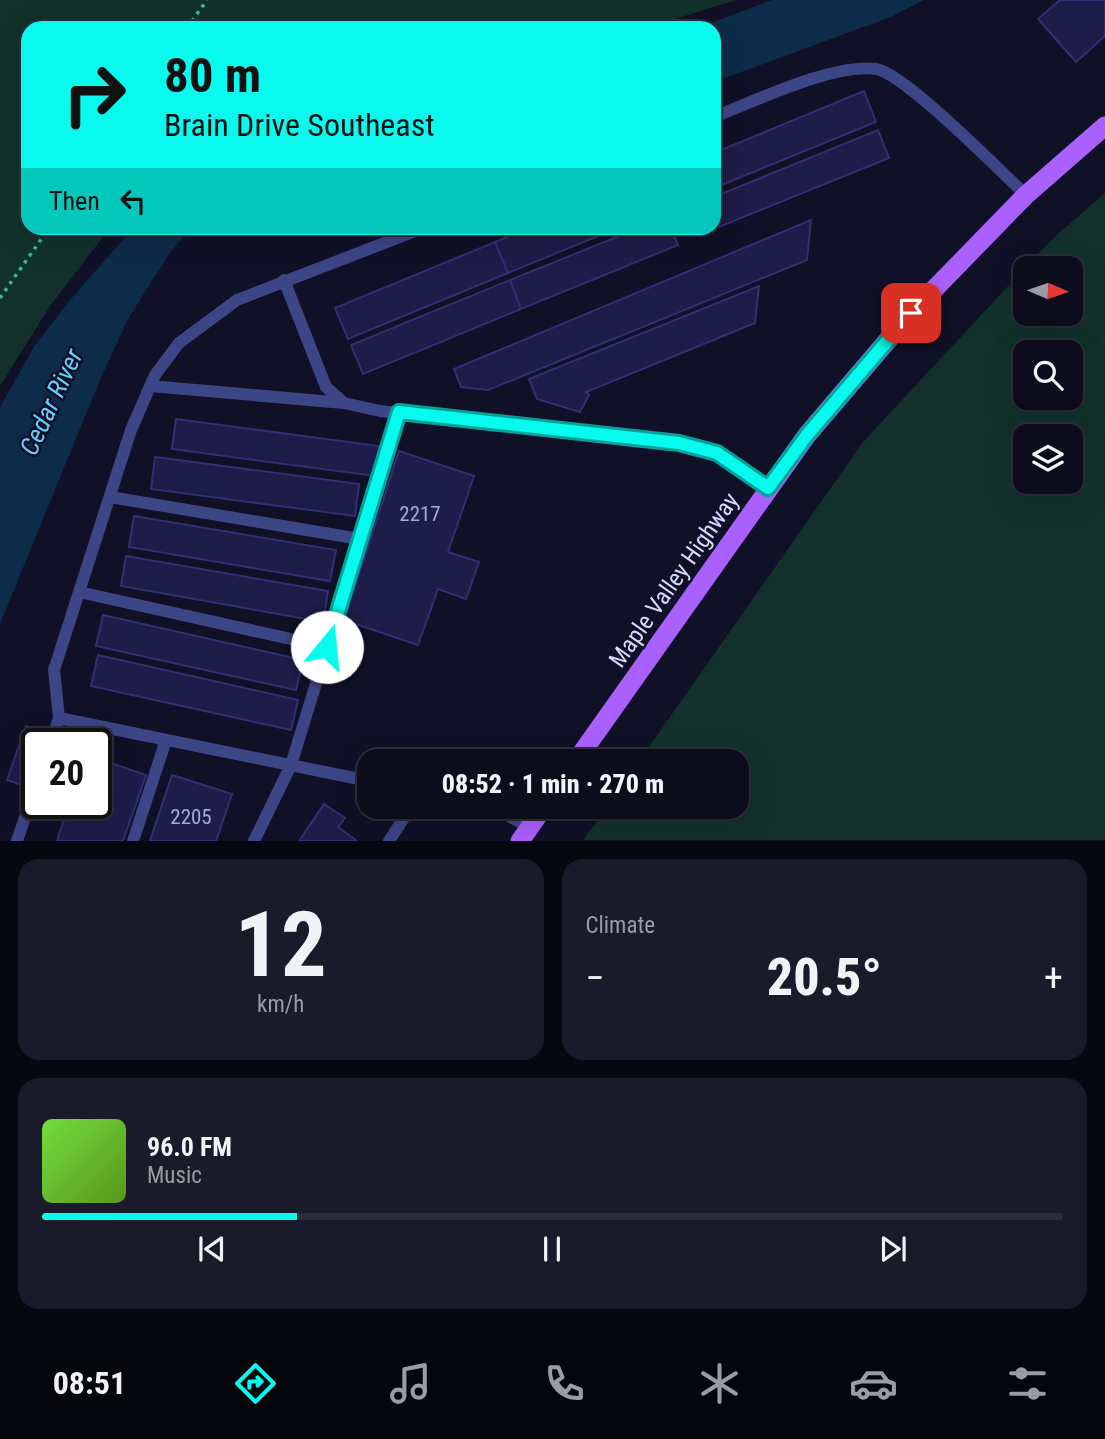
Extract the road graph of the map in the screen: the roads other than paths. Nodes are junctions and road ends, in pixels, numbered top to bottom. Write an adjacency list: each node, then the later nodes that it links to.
1 (721, 114): 3 (lane)
2 (1105, 126): 3 (main road, Maple Valley Highway)
3 (1026, 195): 9 (main road, Maple Valley Highway)
4 (405, 235): 5 (lane)
5 (284, 281): 6 (lane); 7 (lane)
6 (150, 386): 7 (lane); 10 (lane)
7 (344, 403): 8 (lane)
8 (399, 412): 9 (lane); 11 (lane)
9 (768, 488): 17 (main road, Maple Valley Highway)
10 (110, 497): 11 (lane); 12 (lane)
11 (360, 539): 13 (lane)
12 (79, 592): 13 (lane); 14 (lane)
13 (327, 647): 18 (lane)
14 (59, 718): 15 (lane); 16 (lane)
15 (56, 728)
16 (166, 740): 18 (lane); 26 (lane)
17 (584, 749)
18 (290, 765): 19 (lane); 27 (lane)
19 (357, 779)
20 (24, 819): 25 (lane)
21 (403, 819): 28 (lane)
22 (507, 819): 24 (lane)
23 (536, 819): 24 (main road)
24 (525, 834)
25 (17, 841)
26 (133, 841)
27 (254, 841)
28 (389, 841)

